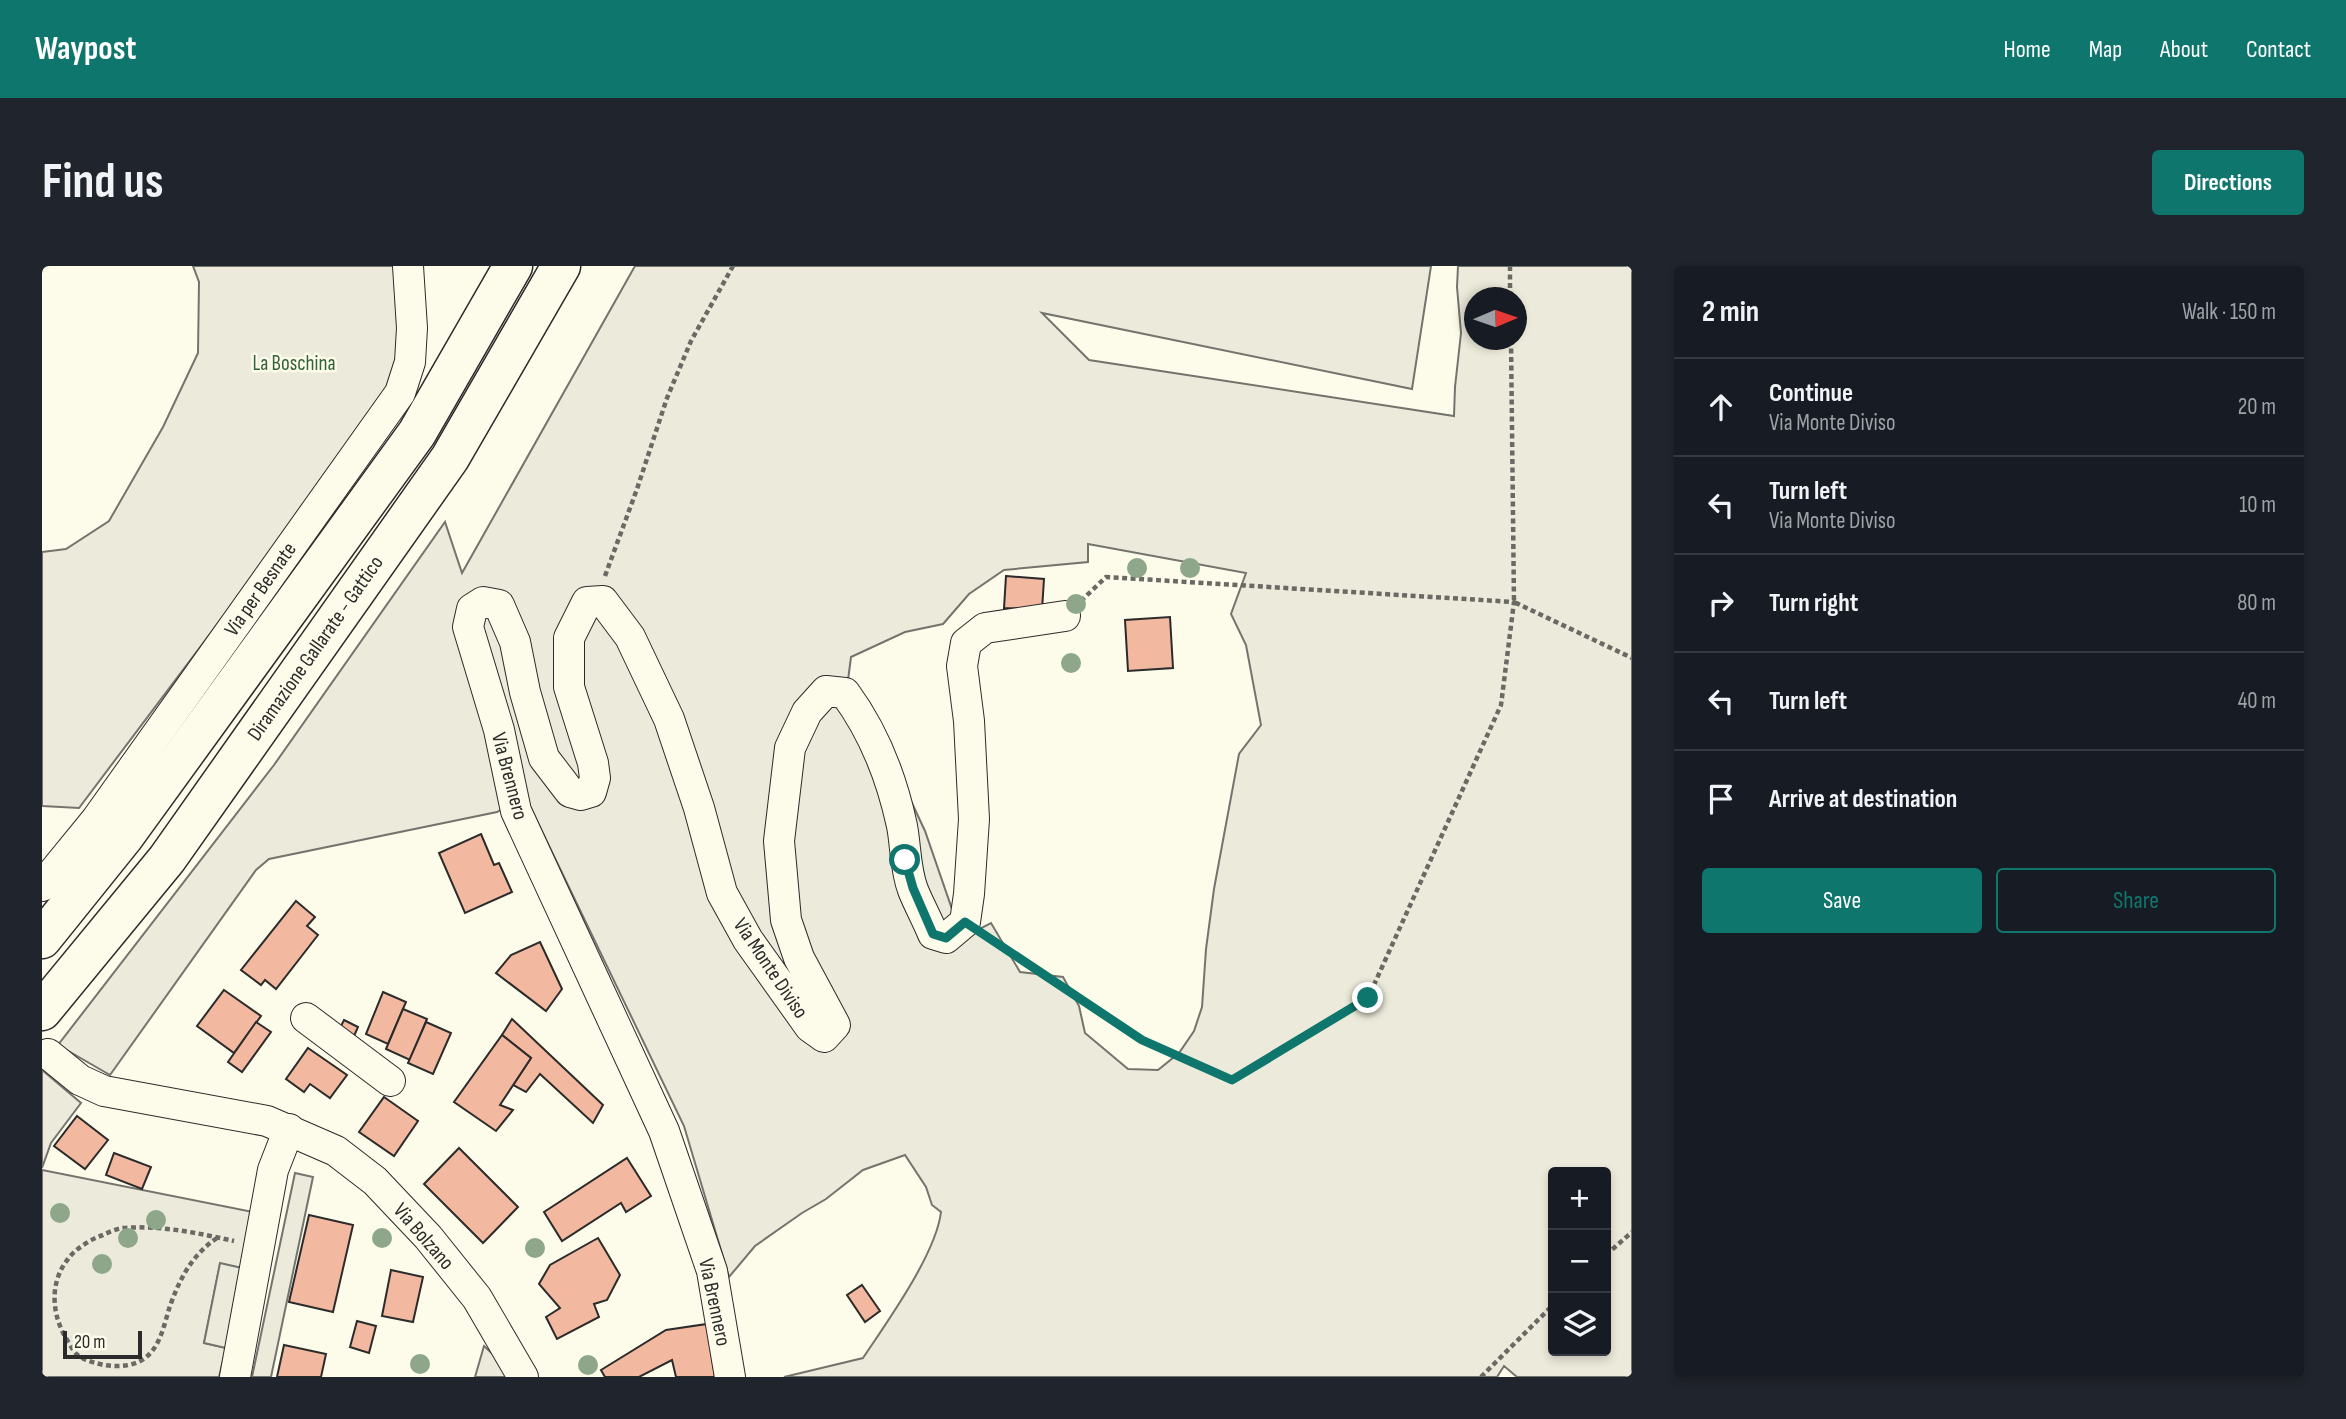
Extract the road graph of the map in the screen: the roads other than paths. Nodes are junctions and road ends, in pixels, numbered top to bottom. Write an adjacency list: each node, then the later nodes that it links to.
1 (408, 266): 6 (street, Via per Besnate)
2 (513, 266): 7 (highway, Diramazione Gallarate - Gattico)
3 (561, 266): 8 (highway, Diramazione Gallarate - Gattico)
4 (603, 601): 5 (street, Via Monte Diviso); 15 (street, Via Brennero)
5 (1065, 616)
6 (42, 886)
7 (42, 939)
8 (42, 1011)
9 (306, 1017): 11 (street)
10 (48, 1054): 12 (street, Via Bolzano)
11 (390, 1081)
12 (289, 1129): 13 (street); 14 (street, Via Bolzano)
13 (235, 1377)
14 (523, 1377)
15 (730, 1377)

